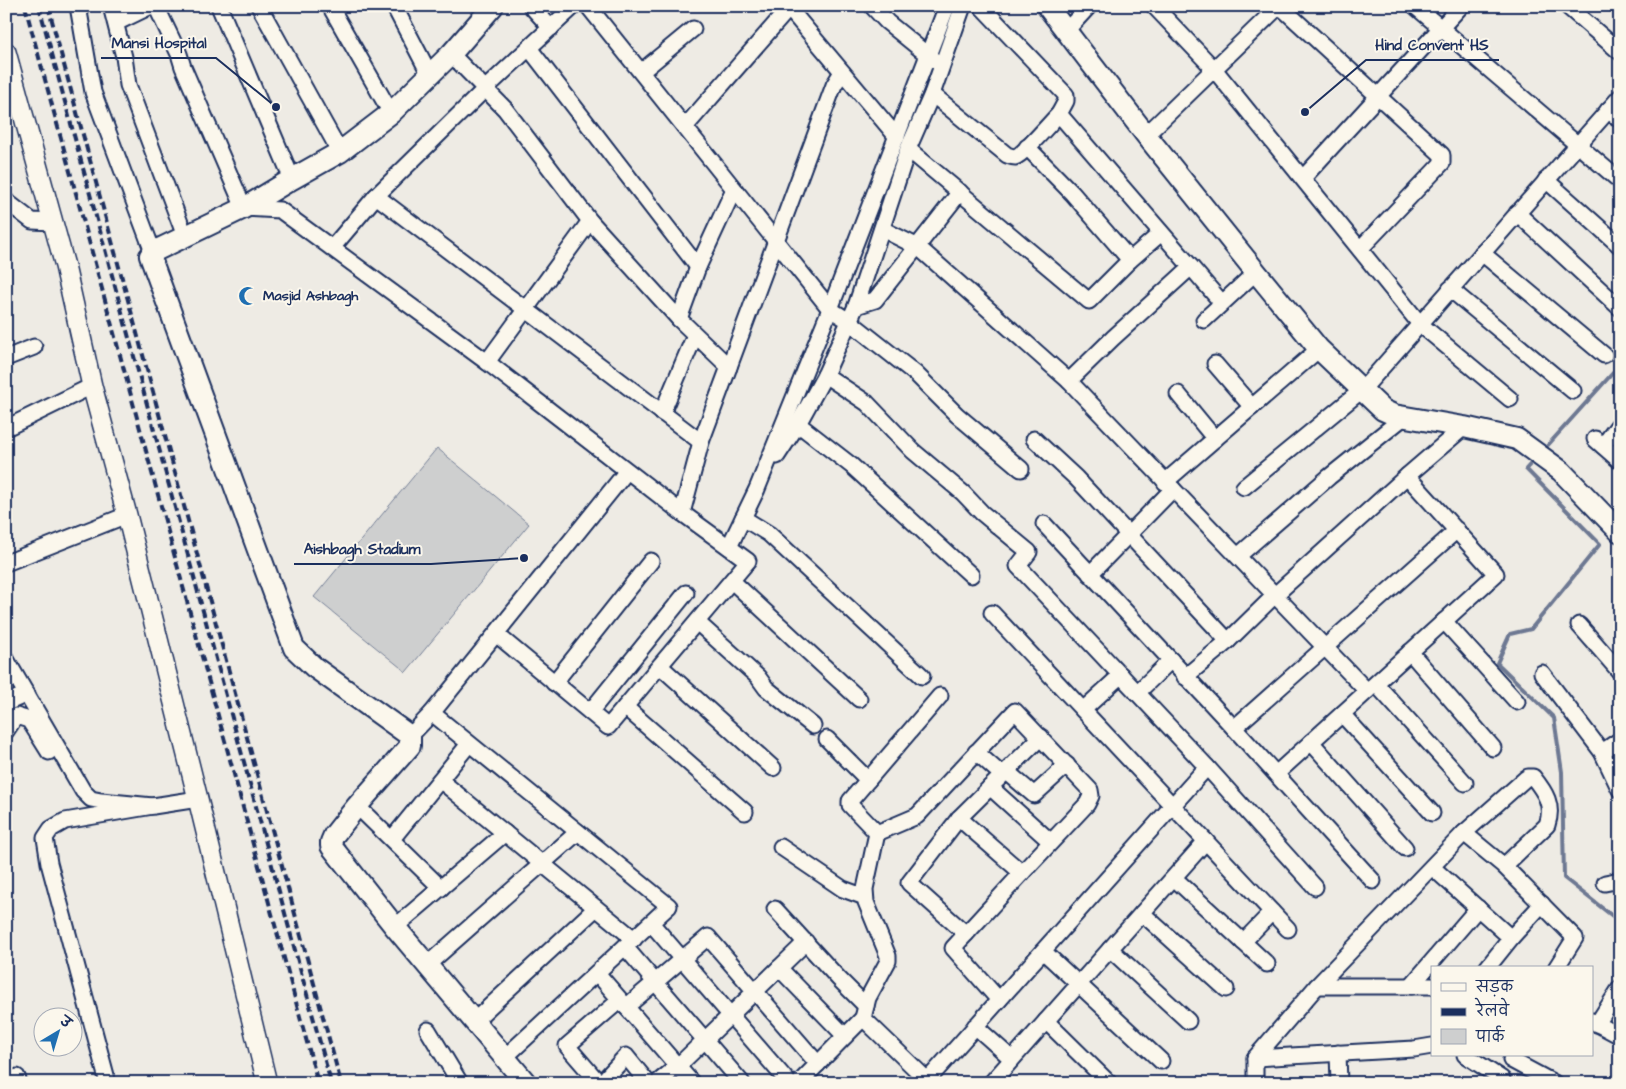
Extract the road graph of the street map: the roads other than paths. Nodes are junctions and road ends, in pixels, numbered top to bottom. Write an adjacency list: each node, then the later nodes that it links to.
1 (78, 6): 77 (street)
2 (112, 6): 28 (street)
3 (151, 6): 28 (street)
4 (156, 6): 65 (street)
5 (219, 6): 58 (street)
6 (259, 6): 56 (street)
7 (330, 6): 47 (street)
8 (394, 6): 42 (street)
9 (493, 6): 36 (main road)
10 (532, 6): 29 (street)
11 (574, 6): 29 (street)
12 (588, 6): 40 (street)
13 (872, 6): 27 (street)
14 (891, 6): 27 (street)
15 (947, 6): 37 (street)
16 (963, 6): 38 (street)
17 (981, 6): 48 (street)
18 (1046, 6): 32 (main road)
19 (1089, 6): 32 (street)
20 (1154, 6): 39 (street)
21 (1280, 6): 39 (street); 45 (street)
22 (1415, 6): 30 (street)
23 (1461, 6): 30 (street)
24 (1567, 6): 26 (street)
25 (789, 7): 41 (street); 50 (street)
26 (1584, 11): 35 (street)
27 (886, 22): 37 (street)
28 (116, 23): 71 (street)
29 (551, 28): 33 (street)
30 (1441, 28): 45 (street); 53 (street)
31 (693, 29): 40 (street)
32 (1066, 31): 51 (main road)
33 (529, 48): 43 (street); 80 (street)
34 (6, 52): 68 (street)
35 (1620, 52)
36 (451, 54): 42 (main road); 43 (street)
37 (928, 55): 38 (street); 52 (street)
38 (941, 68): 44 (street)
39 (1214, 69): 51 (street); 57 (street)
40 (641, 72): 50 (street)
41 (842, 72): 52 (street); 72 (street)
42 (430, 75): 47 (main road)
43 (486, 88): 63 (street); 67 (street)
44 (932, 94): 54 (street); 55 (street)
45 (1378, 97): 57 (street); 76 (street)
46 (1620, 97): 49 (street)
47 (391, 113): 56 (main road)
48 (1059, 114): 54 (street); 70 (street)
49 (1614, 115): 53 (street)
50 (685, 127): 61 (street)
51 (1146, 135): 82 (main road)
52 (897, 137): 87 (street)
53 (1577, 145): 59 (street); 60 (street)
54 (1027, 147): 79 (street)
55 (908, 149): 62 (street); 69 (street)
56 (340, 152): 58 (main road)
57 (1303, 178): 76 (street)
58 (292, 179): 65 (main road)
59 (1546, 180): 66 (street); 74 (street)
60 (1620, 181)
61 (734, 188): 72 (street); 80 (street)
62 (960, 192): 73 (street); 79 (street)
63 (376, 196): 75 (street); 88 (street)
64 (6, 201): 68 (street)
65 (244, 208): 71 (main road); 75 (street)
66 (1517, 213): 78 (street); 86 (street)
67 (590, 221): 88 (street); 89 (street)
68 (53, 222): 103 (street)
69 (882, 229): 73 (street); 85 (street)
70 (1161, 233): 79 (street); 81 (street)
71 (185, 236): 77 (main road)
72 (776, 242): 87 (street); 100 (street)
73 (918, 246): 85 (street); 102 (street)
74 (1620, 246)
75 (332, 248): 98 (street)
76 (1360, 249): 92 (street)
77 (153, 252): 173 (main road)
78 (1482, 252): 83 (street); 96 (street)
79 (1130, 260)
80 (698, 267): 89 (street)
81 (1191, 267): 84 (street); 102 (street)
82 (1256, 272): 84 (street); 95 (main road)
83 (1450, 289): 92 (street); 105 (street)
84 (1222, 303): 90 (street)
85 (856, 306): 91 (street)
86 (1620, 308)
87 (830, 309): 91 (street); 124 (street)
88 (526, 310): 98 (street); 109 (street)
89 (679, 319): 93 (street)
90 (1204, 320)
91 (848, 321): 101 (street); 119 (street)
92 (1420, 324): 104 (street); 107 (street)
93 (695, 334): 100 (street); 109 (street)
94 (34, 347): 97 (street)
95 (1319, 348): 104 (main road); 108 (street)
96 (1604, 355)
97 (6, 358)
98 (487, 362): 120 (street)
99 (1215, 364): 108 (street)
100 (729, 367): 117 (street)
101 (826, 375): 112 (street); 154 (street)
102 (1069, 381): 122 (street)
103 (92, 386): 114 (street); 126 (street)
104 (1362, 390): 110 (main road); 123 (street)
105 (1573, 391)
106 (1178, 394): 116 (street)
107 (1510, 399)
108 (1252, 407): 116 (street)
109 (662, 413): 117 (street)
110 (1404, 417): 113 (main road); 133 (street)
111 (1620, 423): 118 (street)
112 (798, 424): 124 (street); 137 (street)
113 (1464, 427): 121 (street); 129 (main road)
114 (6, 428)
115 (1034, 438): 131 (street)
116 (1215, 439): 122 (street)
117 (701, 442): 125 (street)
118 (1620, 461)
119 (1021, 469)
120 (627, 470): 125 (street); 145 (street)
121 (1407, 476): 130 (street); 140 (street)
122 (1169, 485): 131 (street); 133 (street)
123 (1244, 487)
124 (757, 489): 127 (street)
125 (682, 513): 132 (street)
126 (127, 515): 135 (street); 192 (street)
127 (743, 518): 132 (street); 155 (street)
128 (1044, 524): 136 (street)
129 (1619, 529)
130 (1457, 530): 142 (street); 147 (street)
131 (1128, 534): 136 (street); 146 (street)
132 (729, 547): 138 (street)
133 (1238, 556): 140 (street)
134 (651, 560): 157 (street)
135 (6, 564)
136 (1090, 574): 150 (street)
137 (970, 575)
138 (732, 581): 143 (street); 162 (street)
139 (686, 593): 167 (street)
140 (1275, 595): 146 (street); 147 (street)
141 (992, 613): 166 (street)
142 (1444, 621): 148 (street); 163 (street)
143 (697, 622): 151 (street); 170 (street)
144 (1579, 625): 153 (street)
145 (496, 634): 157 (street); 168 (street)
146 (1228, 641): 156 (street)
147 (1325, 647): 158 (street); 171 (street)
148 (1410, 652): 158 (street); 179 (street)
149 (6, 659): 160 (street)
150 (1171, 660): 156 (street); 159 (street)
151 (660, 666): 165 (street); 184 (street)
152 (1542, 672): 181 (street)
153 (1620, 672)
154 (1120, 675): 159 (street); 166 (street)
155 (922, 676)
156 (1186, 676): 171 (street)
157 (554, 683): 167 (street)
158 (1372, 687): 169 (street); 189 (street)
159 (1137, 693): 183 (street)
160 (27, 694): 164 (street); 193 (street)
161 (940, 696): 188 (street)
162 (858, 698)
163 (1517, 702)
164 (6, 703)
165 (625, 707): 167 (street); 196 (street)
166 (1083, 710): 195 (street)
167 (590, 712)
168 (432, 713): 173 (street); 178 (street)
169 (1342, 714): 177 (street); 197 (street)
170 (812, 726)
171 (1234, 728): 186 (street)
172 (6, 731): 198 (street)
173 (410, 736): 194 (main road)
174 (1041, 737): 180 (street); 182 (street); 185 (street)
175 (827, 739): 188 (street)
176 (1620, 740): 181 (street)
177 (1311, 742): 186 (street); 208 (street)
178 (469, 744): 187 (street); 200 (street)
179 (1493, 748)
180 (976, 752): 185 (street); 203 (street)
181 (1602, 752): 191 (street)
182 (1066, 765): 185 (street); 205 (street)
183 (1207, 767): 195 (street); 218 (street)
184 (773, 768)
185 (1004, 773): 190 (street)
186 (1276, 774): 215 (street)
187 (440, 780): 201 (street); 204 (street)
188 (868, 780): 203 (street)
189 (1464, 782)
190 (990, 787): 199 (street); 205 (street)
191 (1620, 790)
192 (198, 799): 193 (street); 277 (street)
193 (153, 806): 198 (street)
194 (357, 806): 204 (street); 227 (main road)
195 (1173, 806): 206 (street); 235 (street)
196 (745, 812)
197 (1432, 813)
198 (90, 817): 276 (street)
199 (959, 818): 212 (street); 229 (street)
200 (578, 832): 209 (street); 226 (street)
201 (505, 833): 209 (street); 217 (street)
202 (1464, 833): 210 (street); 210 (street); 211 (street)
203 (877, 834): 219 (street)
204 (392, 839): 217 (street)
205 (1052, 842): 212 (street)
206 (1206, 842): 213 (street); 224 (street)
207 (781, 847): 219 (street)
208 (1405, 848)
209 (542, 864): 221 (street); 238 (street)
210 (1504, 866): 220 (street)
211 (1432, 867): 222 (street); 245 (street)
212 (1022, 872): 229 (street)
213 (1174, 878): 225 (street); 232 (street)
214 (1620, 880): 216 (street)
215 (1372, 881)
216 (1604, 883)
217 (441, 888): 227 (street)
218 (1315, 888)
219 (865, 897): 253 (street)
220 (1542, 904): 230 (street); 240 (street)
221 (596, 908): 233 (street); 255 (street)
222 (1478, 908): 230 (street); 246 (street)
223 (775, 909): 231 (street)
224 (1272, 912): 228 (street); 232 (street)
225 (1142, 913): 234 (street); 249 (street)
226 (651, 923): 233 (street); 236 (street)
227 (395, 927): 238 (main road)
228 (1288, 929)
229 (966, 934): 251 (street)
230 (1511, 938): 239 (street)
231 (806, 942): 241 (street); 253 (street)
232 (1243, 942): 237 (street)
233 (629, 943): 242 (street); 243 (street)
234 (1110, 949): 244 (street); 257 (street)
235 (1043, 951): 244 (street); 251 (street)
236 (682, 959): 243 (street); 250 (street); 254 (street)
237 (1267, 964)
238 (427, 965): 255 (main road)
239 (1494, 965)
240 (1557, 966)
241 (779, 968): 250 (street); 261 (street)
242 (597, 972): 252 (street); 267 (street)
243 (655, 982): 252 (street); 263 (street)
244 (1079, 984): 256 (street); 271 (street)
245 (1317, 986): 246 (street); 268 (street)
246 (1410, 986): 247 (street)
247 (1431, 986)
248 (1620, 988): 258 (street)
249 (1226, 989)
250 (755, 991): 254 (street); 272 (street)
251 (999, 1000): 259 (street)
252 (623, 1003): 273 (street); 280 (street)
253 (865, 1012): 261 (street); 275 (street)
254 (730, 1015): 263 (street); 285 (street)
255 (474, 1021): 267 (main road)
256 (1046, 1021): 270 (street); 288 (street)
257 (1188, 1021)
258 (1595, 1023): 262 (street)
259 (976, 1026): 270 (street); 275 (street)
260 (428, 1030): 278 (street)
261 (845, 1036): 272 (street)
262 (1620, 1036)
263 (705, 1040): 273 (street); 284 (street)
264 (1431, 1046): 265 (street)
265 (1338, 1053): 268 (street); 290 (street)
266 (1466, 1056): 274 (street)
267 (504, 1058): 279 (main road)
268 (1255, 1058): 289 (street)
269 (1512, 1058): 274 (street); 291 (street)
270 (1012, 1059): 287 (street)
271 (1161, 1061)
272 (818, 1064): 286 (street)
273 (678, 1066): 282 (street); 283 (street)
274 (1501, 1081)
275 (926, 1082)
276 (108, 1083)
277 (267, 1083)
278 (460, 1083)
279 (526, 1083)
280 (600, 1083): 281 (street)
281 (648, 1083)
282 (657, 1083)
283 (692, 1083)
284 (742, 1083)
285 (789, 1083)
286 (799, 1083)
287 (991, 1083)
288 (1109, 1083)
289 (1255, 1083)
290 (1339, 1083)
291 (1554, 1083)

